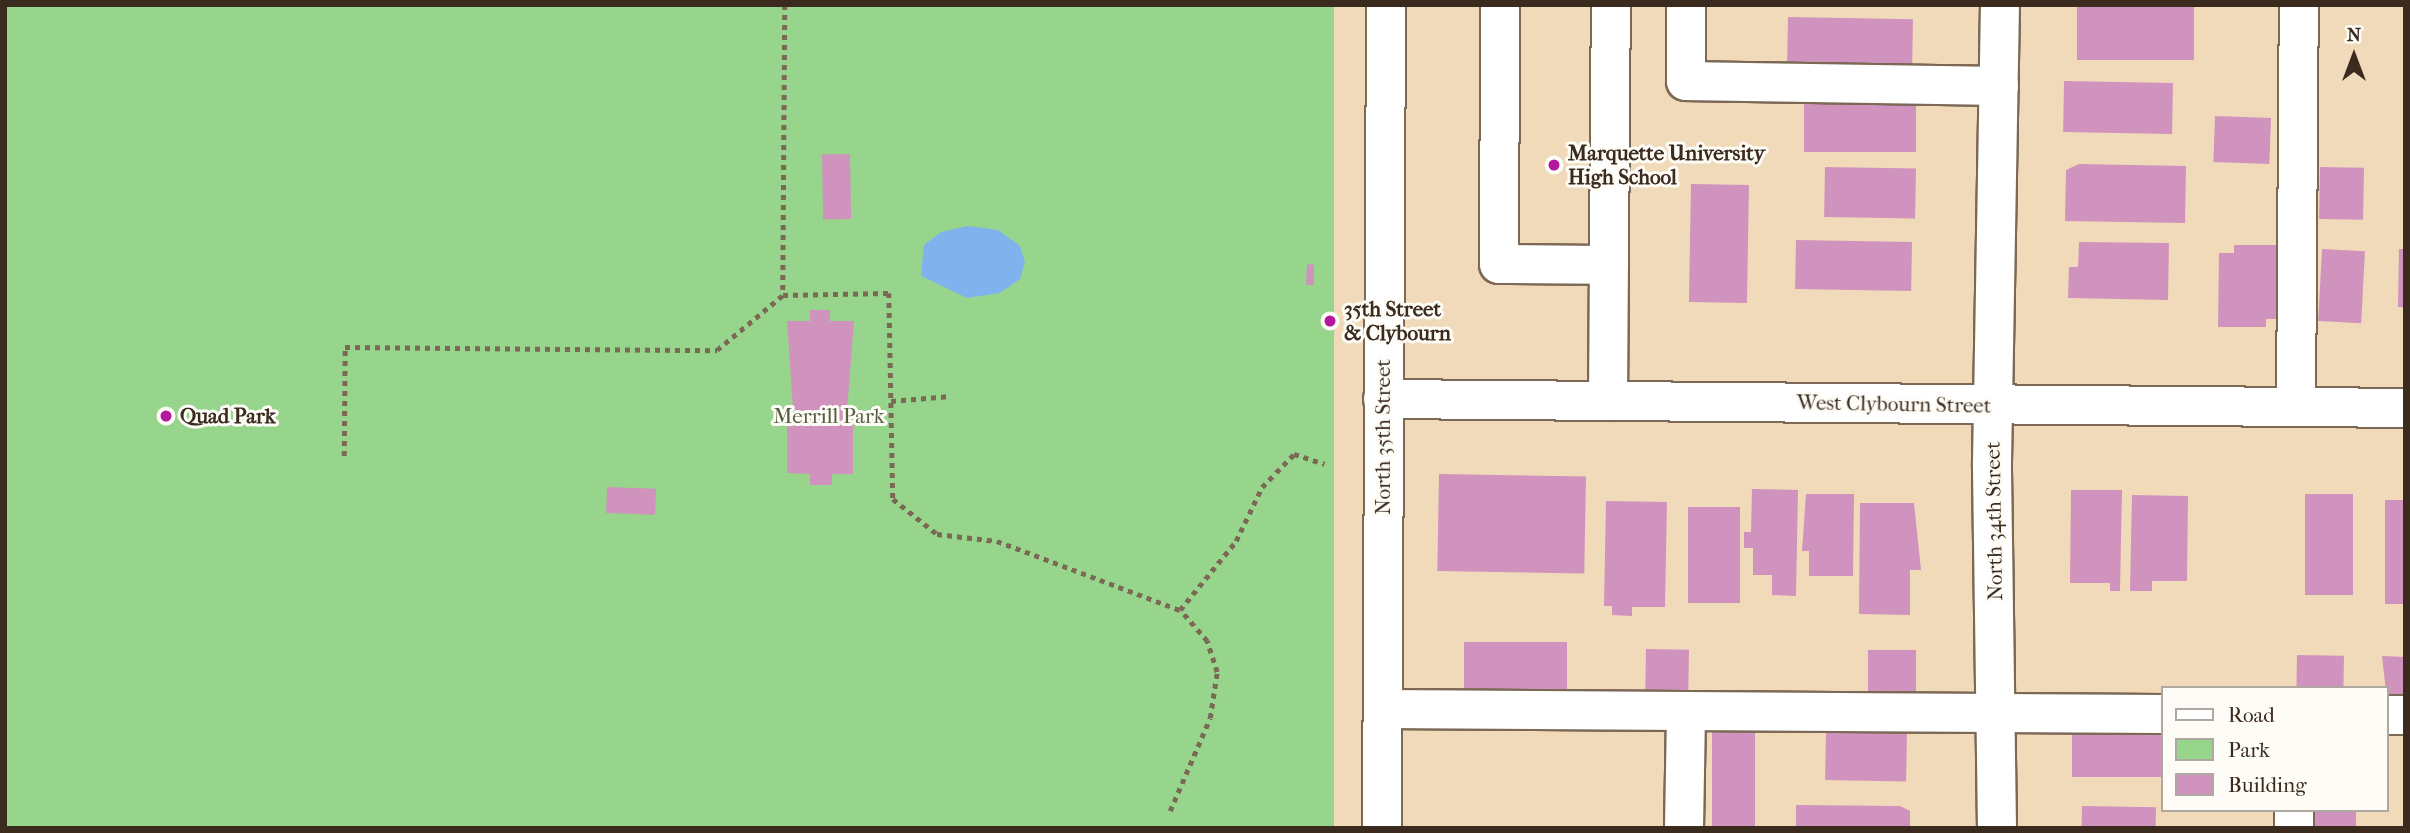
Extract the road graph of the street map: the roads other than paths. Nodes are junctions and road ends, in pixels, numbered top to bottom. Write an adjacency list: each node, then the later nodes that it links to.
1 (1386, 5): 9 (street, North 35th Street)
2 (1500, 5): 8 (street)
3 (1611, 5): 8 (street)
4 (1686, 5): 7 (street)
5 (2000, 5): 7 (street, North 34th Street)
6 (2299, 5): 12 (street)
7 (2000, 86): 11 (street, North 34th Street)
8 (1609, 265): 10 (street)
9 (1382, 399): 10 (street, West Clybourn Street); 14 (street, North 35th Street)
10 (1608, 401): 11 (street, West Clybourn Street)
11 (1993, 405): 12 (street, West Clybourn Street); 16 (street, North 34th Street)
12 (2296, 407): 13 (street, West Clybourn Street)
13 (2405, 408)
14 (1382, 709): 15 (street); 18 (street, North 35th Street)
15 (1686, 711): 16 (street); 19 (street)
16 (1997, 713): 17 (street); 20 (street, North 34th Street)
17 (2162, 714)
18 (1382, 828)
19 (1684, 828)
20 (1997, 828)

